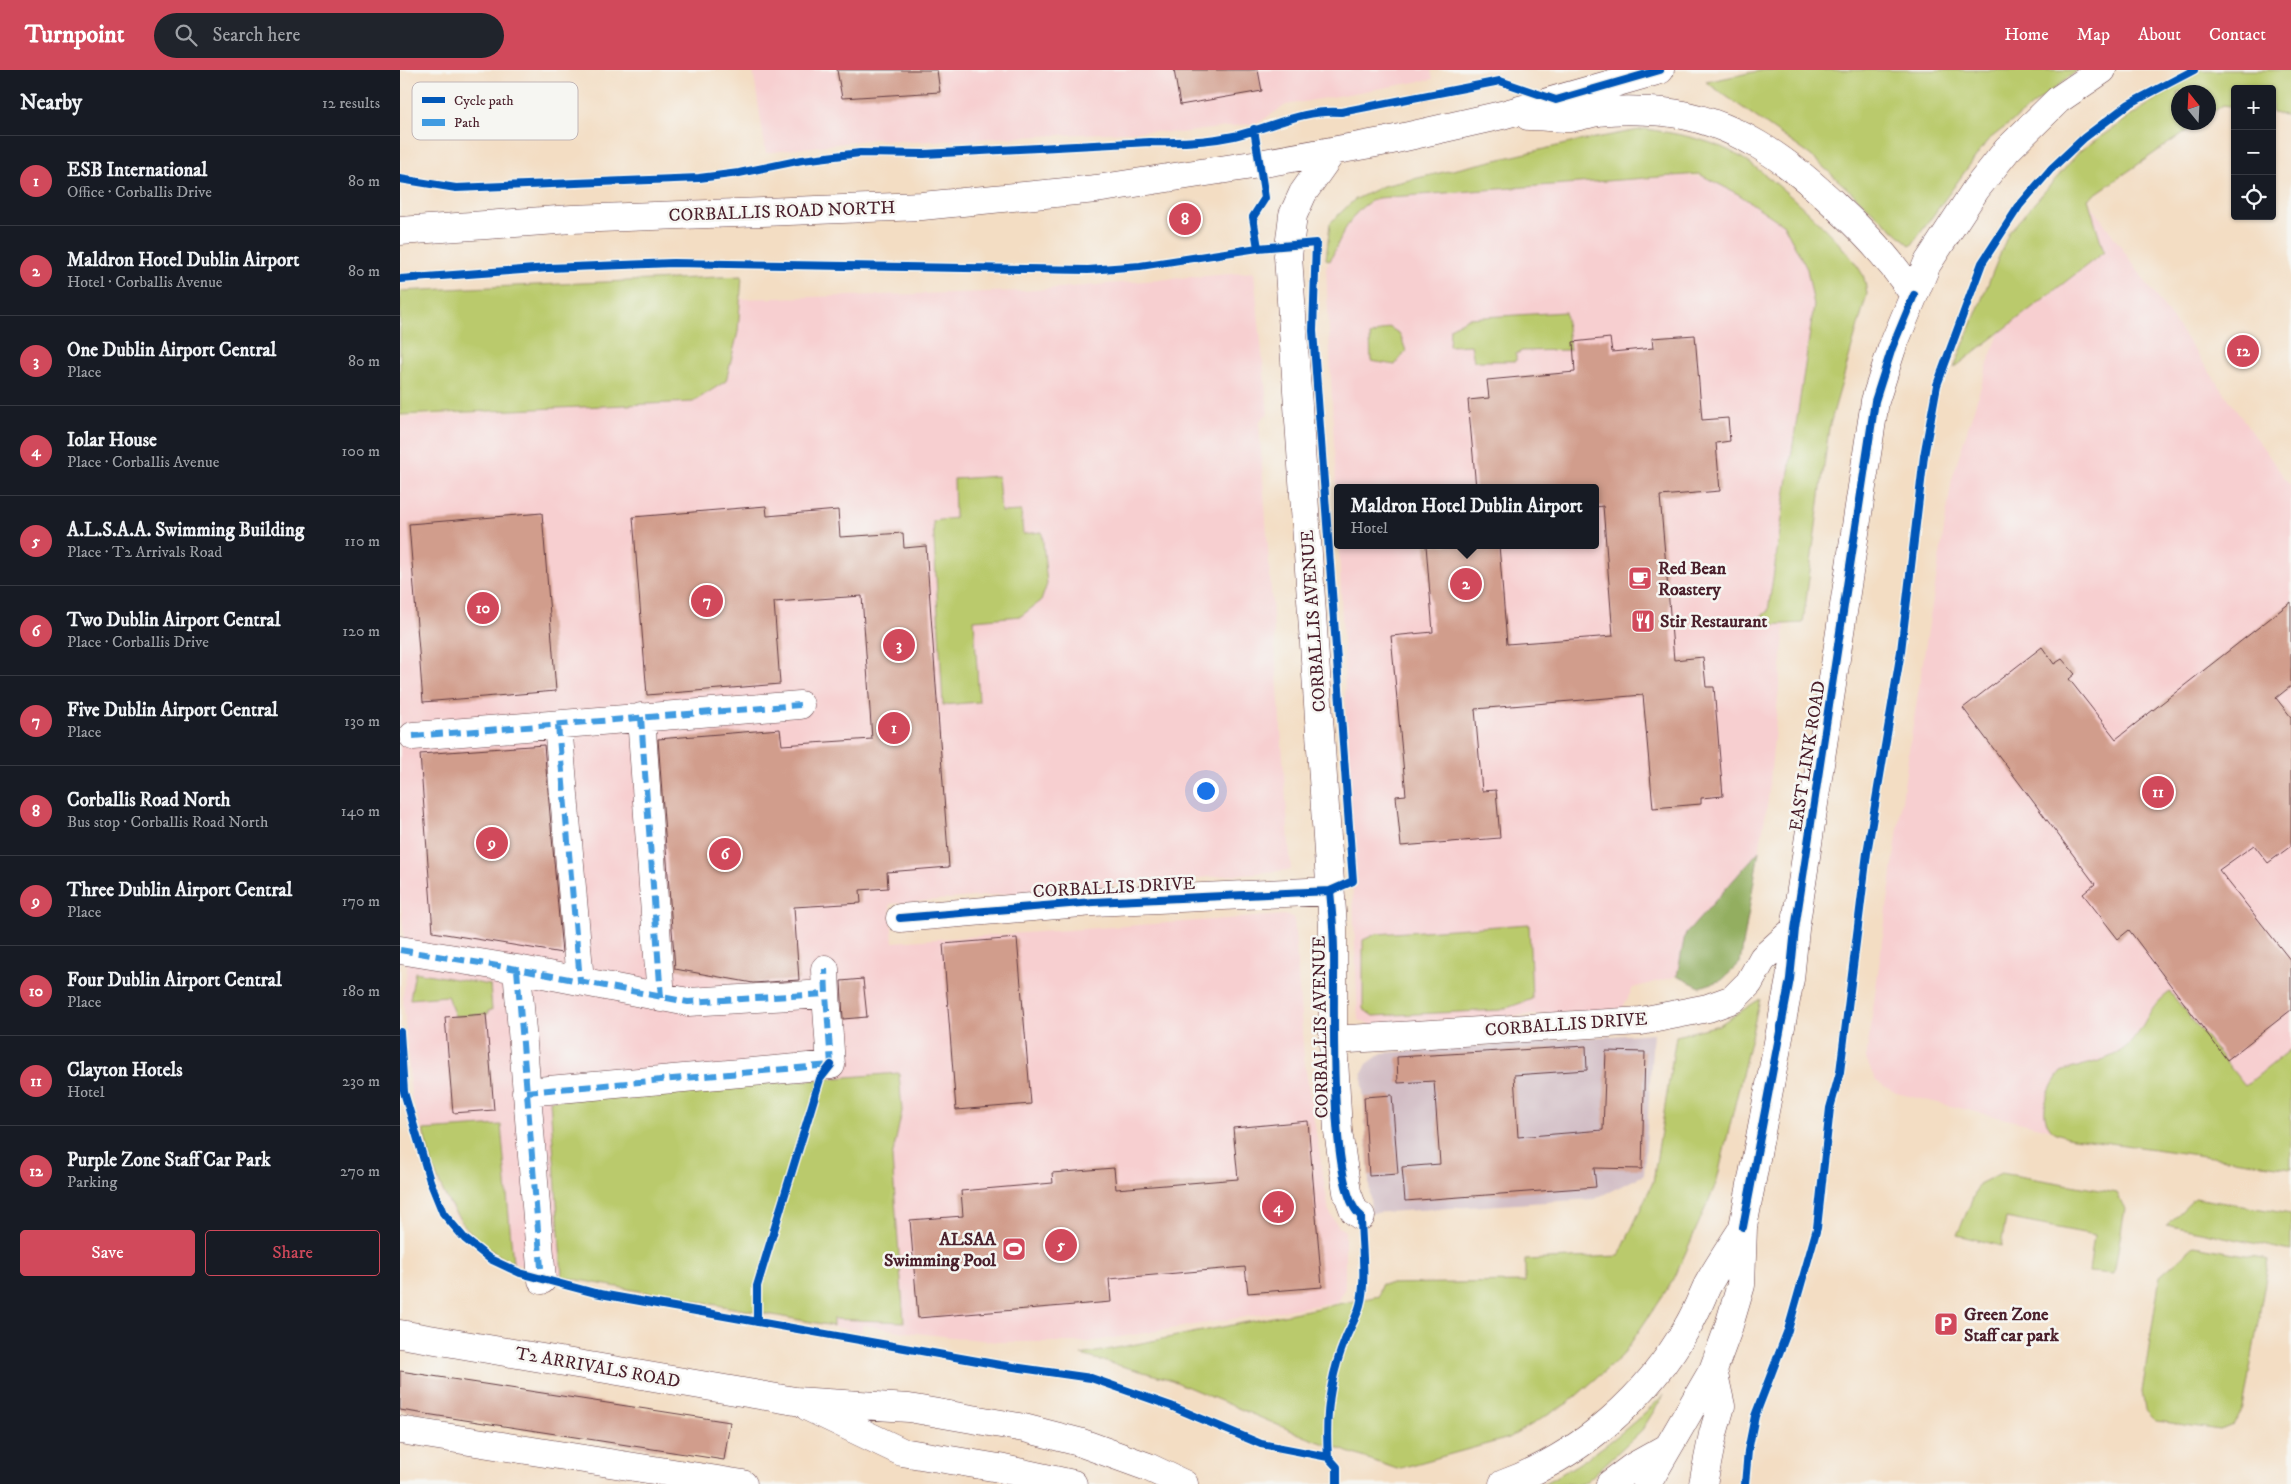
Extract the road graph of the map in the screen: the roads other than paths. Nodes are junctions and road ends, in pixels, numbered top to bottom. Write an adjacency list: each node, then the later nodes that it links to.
1 (1660, 70): 3 (street, CORBALLIS ROAD NORTH)
2 (2102, 70): 6 (street, EAST LINK ROAD)
3 (1502, 114): 4 (street, CORBALLIS ROAD NORTH); 6 (street)
4 (1332, 152): 5 (street, CORBALLIS ROAD NORTH); 11 (street, CORBALLIS AVENUE)
5 (400, 231)
6 (1914, 295): 13 (street, EAST LINK ROAD)
7 (800, 704): 8 (street)
8 (641, 718): 9 (street); 17 (street)
9 (558, 725): 10 (street); 16 (street)
10 (413, 736)
11 (1330, 892): 12 (street, CORBALLIS DRIVE); 18 (street, CORBALLIS AVENUE)
12 (900, 918)
13 (1795, 929): 18 (street, CORBALLIS DRIVE); 21 (street, EAST LINK ROAD)
14 (400, 950): 15 (street)
15 (517, 969): 16 (street); 19 (street)
16 (580, 981): 17 (street)
17 (661, 998): 19 (street)
18 (1333, 1040): 20 (street, CORBALLIS AVENUE)
19 (526, 1092): 22 (street)
20 (1361, 1216)
21 (1744, 1227): 24 (street, EAST LINK ROAD); 31 (street)
22 (542, 1280)
23 (400, 1334): 25 (street, T2 ARRIVALS ROAD)
24 (1713, 1370): 27 (street, EAST LINK ROAD); 34 (street)
25 (795, 1401): 29 (street, T2 ARRIVALS ROAD); 30 (street, T2 ARRIVALS ROAD)
26 (400, 1430): 28 (street)
27 (1667, 1448): 32 (street); 33 (street, EAST LINK ROAD)
28 (743, 1484)
29 (1073, 1484)
30 (1184, 1484)
31 (1503, 1484)
32 (1610, 1484)
33 (1647, 1484)
34 (1703, 1484)

